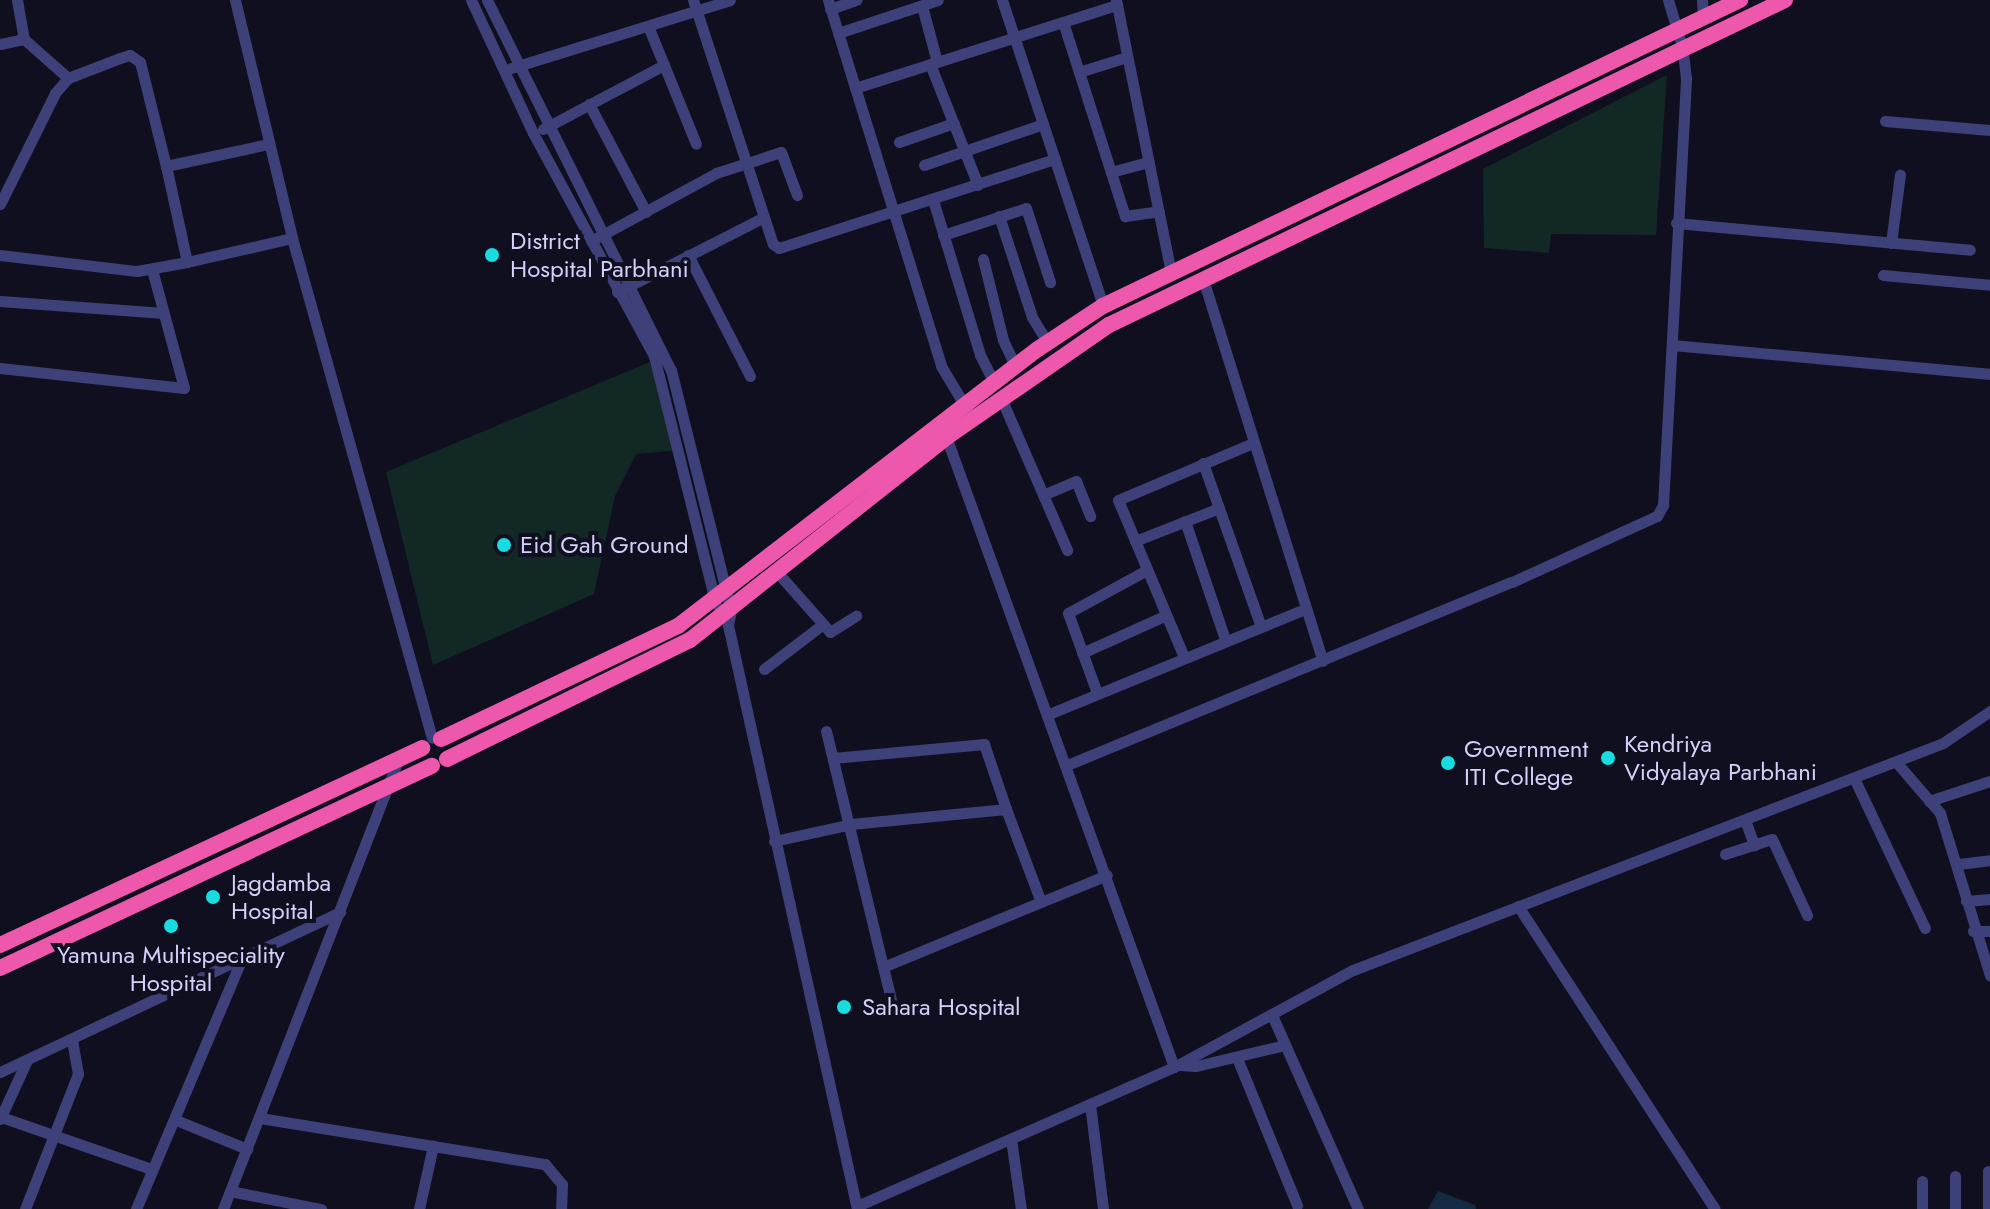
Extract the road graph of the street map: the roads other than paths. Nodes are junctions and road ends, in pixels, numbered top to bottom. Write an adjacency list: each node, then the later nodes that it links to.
1 (17, 0): 26 (street)
2 (235, 0): 44 (street)
3 (471, 0): 20 (street)
4 (487, 0): 18 (street)
5 (730, 0): 16 (street)
6 (856, 0): 14 (street)
7 (938, 0): 17 (street)
8 (1002, 0): 24 (street)
9 (1668, 0): 25 (street)
10 (1702, 0): 19 (street)
11 (1740, 0): 15 (highway)
12 (1785, 0): 25 (highway)
13 (1116, 2): 21 (street); 28 (street)
14 (829, 4): 23 (street)
15 (1723, 4): 19 (highway)
16 (695, 5): 22 (street); 48 (street)
17 (922, 6): 23 (street); 29 (street)
18 (493, 13): 20 (street); 31 (street)
19 (1703, 17): 25 (highway)
20 (479, 19): 32 (street)
21 (1063, 22): 24 (street); 33 (street)
22 (648, 26): 30 (street); 31 (street)
23 (838, 33): 35 (street)
24 (1014, 37): 29 (street); 39 (street)
25 (1679, 38): 63 (street); 75 (highway); 78 (highway)
26 (24, 39): 27 (street); 34 (street)
27 (0, 44)
28 (1127, 57): 33 (street); 49 (street)
29 (933, 63): 35 (street); 38 (street)
30 (664, 65): 36 (street); 45 (street)
31 (517, 66): 32 (street); 40 (street)
32 (503, 70): 42 (street)
33 (1079, 72): 52 (street)
34 (68, 78): 51 (street); 57 (street)
35 (855, 88): 60 (street)
36 (589, 104): 40 (street); 59 (street)
37 (1885, 121): 41 (street)
38 (954, 123): 43 (street); 46 (street)
39 (1043, 124): 46 (street); 47 (street)
40 (548, 126): 42 (street); 64 (street)
41 (1990, 130)
42 (533, 133): 67 (street)
43 (899, 142)
44 (269, 144): 51 (street); 66 (street)
45 (696, 144)
46 (965, 150): 50 (street); 54 (street)
47 (1055, 159): 54 (street); 83 (street)
48 (746, 162): 55 (street); 59 (street); 62 (street)
49 (1149, 162): 52 (street); 58 (street)
50 (924, 165)
51 (166, 166): 73 (street)
52 (1111, 172): 58 (street)
53 (1900, 175): 68 (street)
54 (978, 185): 56 (street)
55 (797, 195)
56 (933, 200): 60 (street); 65 (street)
57 (0, 204)
58 (1159, 211): 75 (street)
59 (646, 212): 64 (street)
60 (893, 214): 62 (street); 93 (street)
61 (999, 216): 65 (street); 77 (street); 85 (street)
62 (764, 217): 71 (street)
63 (1676, 223): 68 (street); 86 (street)
64 (605, 234): 67 (street); 79 (street)
65 (943, 235): 91 (street)
66 (292, 238): 73 (street); 120 (street)
67 (591, 241): 81 (street)
68 (1891, 243): 69 (street)
69 (1970, 250)
70 (0, 255): 74 (street)
71 (688, 255): 79 (street); 90 (street)
72 (983, 259): 87 (street)
73 (187, 262): 74 (street)
74 (152, 269): 84 (street)
75 (1178, 270): 78 (highway); 83 (highway)
76 (1883, 275): 80 (street)
77 (1050, 282)
78 (1197, 282): 92 (highway); 95 (street)
79 (632, 283): 81 (street); 105 (street)
80 (1990, 285)
81 (617, 292): 105 (street)
82 (0, 301): 84 (street)
83 (1103, 306): 85 (highway)
84 (164, 313): 88 (street)
85 (1047, 342): 87 (highway)
86 (1672, 345): 89 (street); 114 (street)
87 (1015, 366): 91 (highway)
88 (0, 368)
89 (1990, 374)
90 (750, 376)
91 (994, 382): 93 (highway)
92 (1001, 398): 93 (highway); 97 (street)
93 (968, 412): 94 (highway)
94 (944, 430): 104 (highway); 105 (highway); 118 (street)
95 (1253, 443): 96 (street); 106 (street)
96 (1203, 463): 98 (street); 101 (street)
97 (1043, 495): 99 (street); 102 (street)
98 (1219, 508): 100 (street); 110 (street)
99 (1090, 516)
100 (1185, 521): 101 (street); 111 (street)
101 (1135, 541): 103 (street)
102 (1067, 550)
103 (1147, 570): 107 (street); 112 (street)
104 (777, 572): 105 (highway); 109 (street)
105 (724, 609): 120 (highway); 123 (highway); 133 (street)
106 (1305, 609): 110 (street); 114 (street)
107 (1166, 615): 112 (street); 113 (street)
108 (856, 616): 109 (street)
109 (823, 624): 115 (street)
110 (1260, 624): 111 (street)
111 (1225, 639): 113 (street)
112 (1082, 653): 116 (street)
113 (1184, 657): 116 (street)
114 (1323, 661): 125 (street)
115 (764, 669)
116 (1097, 693): 118 (street)
117 (1990, 711): 124 (street)
118 (1049, 714): 125 (street)
119 (826, 731): 121 (street)
120 (432, 742): 122 (highway); 123 (highway); 123 (highway)
121 (833, 758): 130 (street); 132 (street)
122 (398, 759): 128 (street); 148 (highway)
123 (440, 762): 128 (highway)
124 (1896, 762): 126 (street); 129 (street)
125 (1067, 765): 138 (street)
126 (1854, 778): 131 (street); 145 (street)
127 (1990, 781): 129 (street)
128 (392, 784): 143 (street); 151 (highway)
129 (1929, 801): 137 (street)
130 (1006, 809): 132 (street); 141 (street)
131 (1745, 820): 134 (street); 142 (street)
132 (851, 824): 133 (street); 150 (street)
133 (774, 841): 176 (street)
134 (1754, 845): 135 (street); 144 (street)
135 (1725, 854)
136 (1990, 860): 137 (street)
137 (1959, 864): 140 (street)
138 (1107, 875): 141 (street); 159 (street)
139 (1990, 899): 140 (street)
140 (1966, 901): 146 (street)
141 (1041, 902): 150 (street)
142 (1518, 906): 154 (street); 177 (street)
143 (340, 912): 149 (street); 163 (street)
144 (1807, 915)
145 (1925, 928)
146 (1973, 931): 147 (street); 152 (street)
147 (1990, 931)
148 (0, 945)
149 (241, 960): 155 (street); 164 (street)
150 (883, 967): 153 (street)
151 (0, 968)
152 (1990, 976)
153 (891, 999)
154 (1272, 1015): 156 (street); 159 (street)
155 (72, 1041): 158 (street); 165 (street)
156 (1285, 1045): 157 (street); 185 (street)
157 (1237, 1058): 159 (street); 174 (street)
158 (27, 1060): 160 (street); 162 (street)
159 (1177, 1066): 161 (street)
160 (0, 1072)
161 (1090, 1104): 166 (street); 184 (street)
162 (0, 1118): 165 (street)
163 (260, 1118): 167 (street); 168 (street)
164 (176, 1120): 168 (street); 169 (street)
165 (57, 1135): 169 (street); 178 (street)
166 (1011, 1139): 176 (street); 183 (street)
167 (433, 1146): 181 (street); 182 (street)
168 (247, 1149): 173 (street)
169 (151, 1169): 179 (street)
170 (1988, 1171): 188 (street)
171 (1955, 1176): 187 (street)
172 (1922, 1181): 186 (street)
173 (230, 1191): 175 (street); 180 (street)
174 (1297, 1205)
175 (315, 1208)
176 (857, 1208)
177 (1714, 1208)
178 (25, 1209)
179 (136, 1209)
180 (223, 1209)
181 (419, 1209)
182 (561, 1209)
183 (1021, 1209)
184 (1103, 1209)
185 (1358, 1209)
186 (1922, 1209)
187 (1955, 1209)
188 (1988, 1209)

